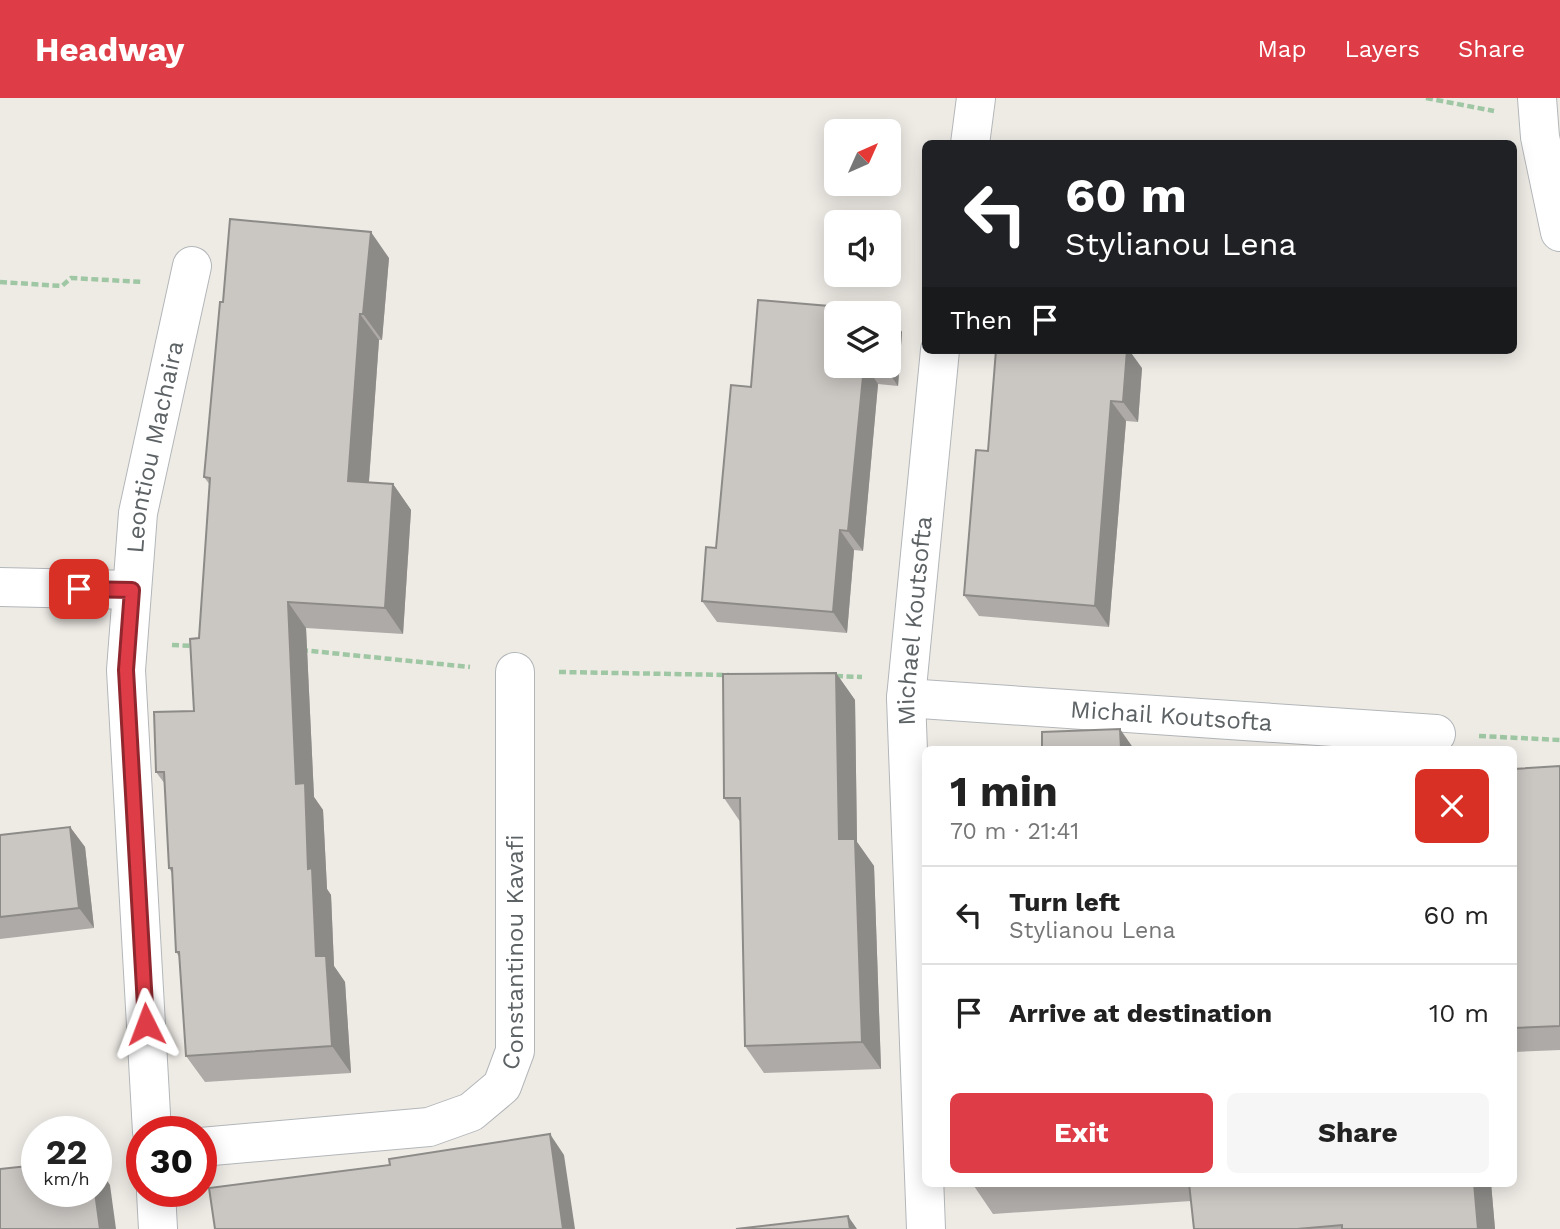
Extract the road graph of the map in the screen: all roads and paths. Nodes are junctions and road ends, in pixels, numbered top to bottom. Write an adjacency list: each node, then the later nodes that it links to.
1 (976, 98): 3 (street)
2 (1537, 98): 4 (street)
3 (971, 140)
4 (1560, 232)
5 (190, 275): 6 (path); 9 (street, Leontiou Machaira)
6 (0, 282)
7 (940, 354): 16 (street, Michael Koutsofta)
8 (0, 587): 9 (street)
9 (132, 590): 10 (street, Leontiou Machaira)
10 (128, 643): 11 (path); 20 (street, Leontiou Machaira)
11 (206, 646)
12 (298, 650): 13 (path)
13 (515, 672): 14 (path); 21 (street, Constantinou Kavafi)
14 (732, 675)
15 (827, 676): 16 (path)
16 (907, 688): 17 (street, Michail Koutsofta); 19 (street, Michael Koutsofta)
17 (1436, 734): 18 (path)
18 (1560, 740)
19 (922, 1115)
20 (151, 1116)
21 (217, 1146)
22 (925, 1187): 25 (street, Michael Koutsofta)
23 (157, 1207): 24 (street)
24 (158, 1229)
25 (926, 1229)

